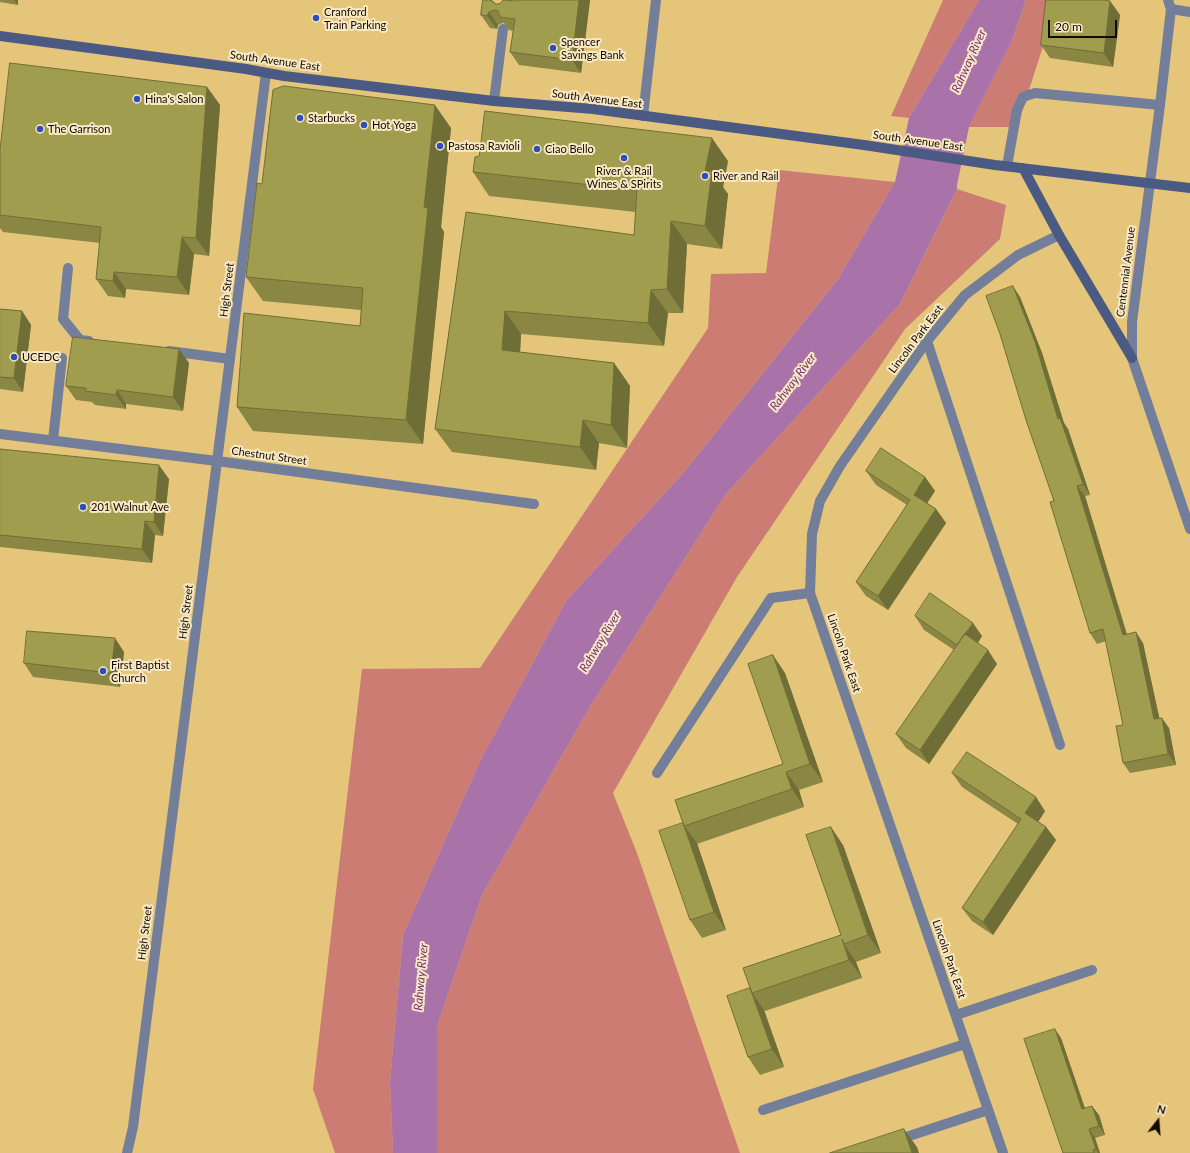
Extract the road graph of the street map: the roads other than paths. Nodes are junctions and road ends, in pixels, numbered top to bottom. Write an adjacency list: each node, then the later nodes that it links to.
1 (656, 0): 9 (street)
2 (1172, 3): 3 (street); 8 (street, Centennial Avenue)
3 (1190, 12)
4 (503, 29): 7 (street)
5 (0, 36): 6 (main road, South Avenue East)
6 (266, 73): 7 (main road, South Avenue East); 21 (street, High Street)
7 (494, 100): 9 (main road, South Avenue East)
8 (1160, 105): 10 (street); 12 (street, Centennial Avenue)
9 (643, 116): 10 (main road, South Avenue East)
10 (1007, 166): 11 (main road, South Avenue East)
11 (1023, 168): 12 (main road, South Avenue East); 14 (main road)
12 (1149, 184): 13 (main road, South Avenue East); 20 (street, Centennial Avenue)
13 (1190, 188)
14 (1059, 235): 16 (street, Lincoln Park East); 20 (main road)
15 (68, 268): 17 (street)
16 (927, 341): 27 (street, Lincoln Park East); 28 (street)
17 (96, 342)
18 (159, 350): 21 (street)
19 (62, 358): 23 (street)
20 (1132, 358): 26 (street, Centennial Avenue)
21 (230, 359): 24 (street, High Street)
22 (0, 434): 23 (street, Chestnut Street)
23 (54, 440): 24 (street, Chestnut Street)
24 (217, 461): 25 (street, Chestnut Street); 36 (street, High Street)
25 (534, 504)
26 (1190, 529)
27 (810, 593): 29 (street); 31 (street, Lincoln Park East)
28 (1060, 745)
29 (657, 773)
30 (1092, 970): 31 (street)
31 (956, 1015): 32 (street, Lincoln Park East)
32 (966, 1044): 33 (street); 34 (street, Lincoln Park East)
33 (763, 1110)
34 (988, 1110): 35 (street); 37 (street, Lincoln Park East)
35 (886, 1143)
36 (127, 1153)
37 (1003, 1153)

